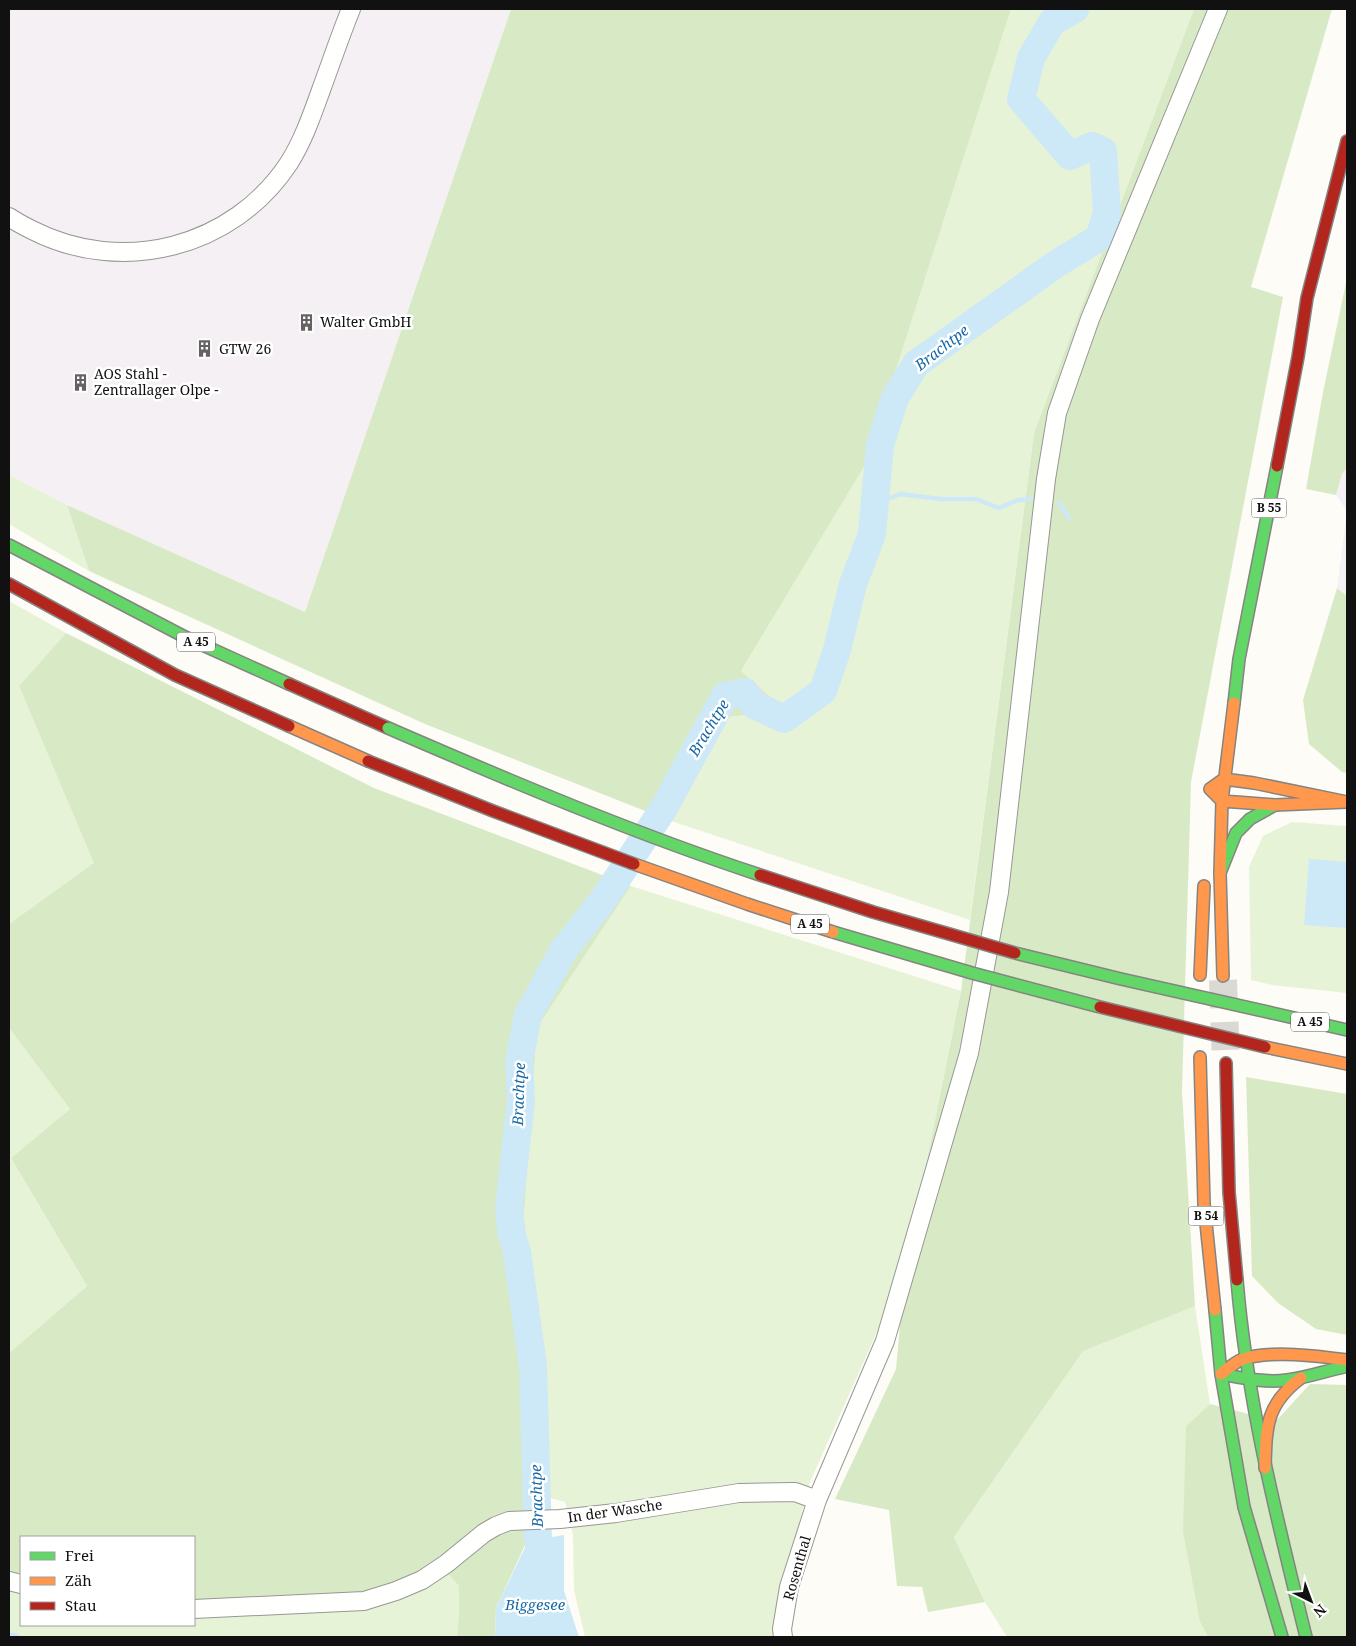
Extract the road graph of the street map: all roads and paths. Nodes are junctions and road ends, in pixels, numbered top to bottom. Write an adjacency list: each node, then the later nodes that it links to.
1 (351, 9): 4 (street)
2 (1218, 9): 31 (street, Rosenthal)
3 (1347, 141): 5 (main road, B 55)
4 (9, 217)
5 (1307, 298): 6 (main road, B 55); 10 (main road, B 55)
6 (1287, 354)
7 (9, 545): 20 (main road, A 45, bridge)
8 (9, 584): 23 (main road, A 45, bridge)
9 (1212, 775): 11 (main road)
10 (1224, 779): 11 (main road); 12 (main road, B 55); 13 (main road)
11 (1210, 789): 12 (main road); 15 (main road)
12 (1222, 800): 14 (main road); 17 (main road, B 55)
13 (1347, 802): 14 (main road)
14 (1275, 805): 17 (main road)
15 (1209, 808)
16 (1205, 872): 18 (main road)
17 (1220, 873): 19 (main road)
18 (1200, 975)
19 (1223, 976)
20 (1347, 1030)
21 (1200, 1057): 27 (main road, B 54)
22 (1226, 1063): 24 (main road, B 54)
23 (1347, 1064)
24 (1246, 1358): 25 (main road); 27 (main road); 29 (main road, B 54)
25 (1347, 1360)
26 (1347, 1367): 28 (main road)
27 (1221, 1374): 29 (main road); 34 (main road, B 54)
28 (1301, 1378): 29 (main road); 30 (main road)
29 (1248, 1380): 30 (main road, B 54)
30 (1265, 1468): 35 (main road, B 54)
31 (817, 1500): 32 (street, In der Wasche); 33 (street, Rosenthal)
32 (195, 1609)
33 (783, 1637)
34 (1282, 1637)
35 (1306, 1637)

